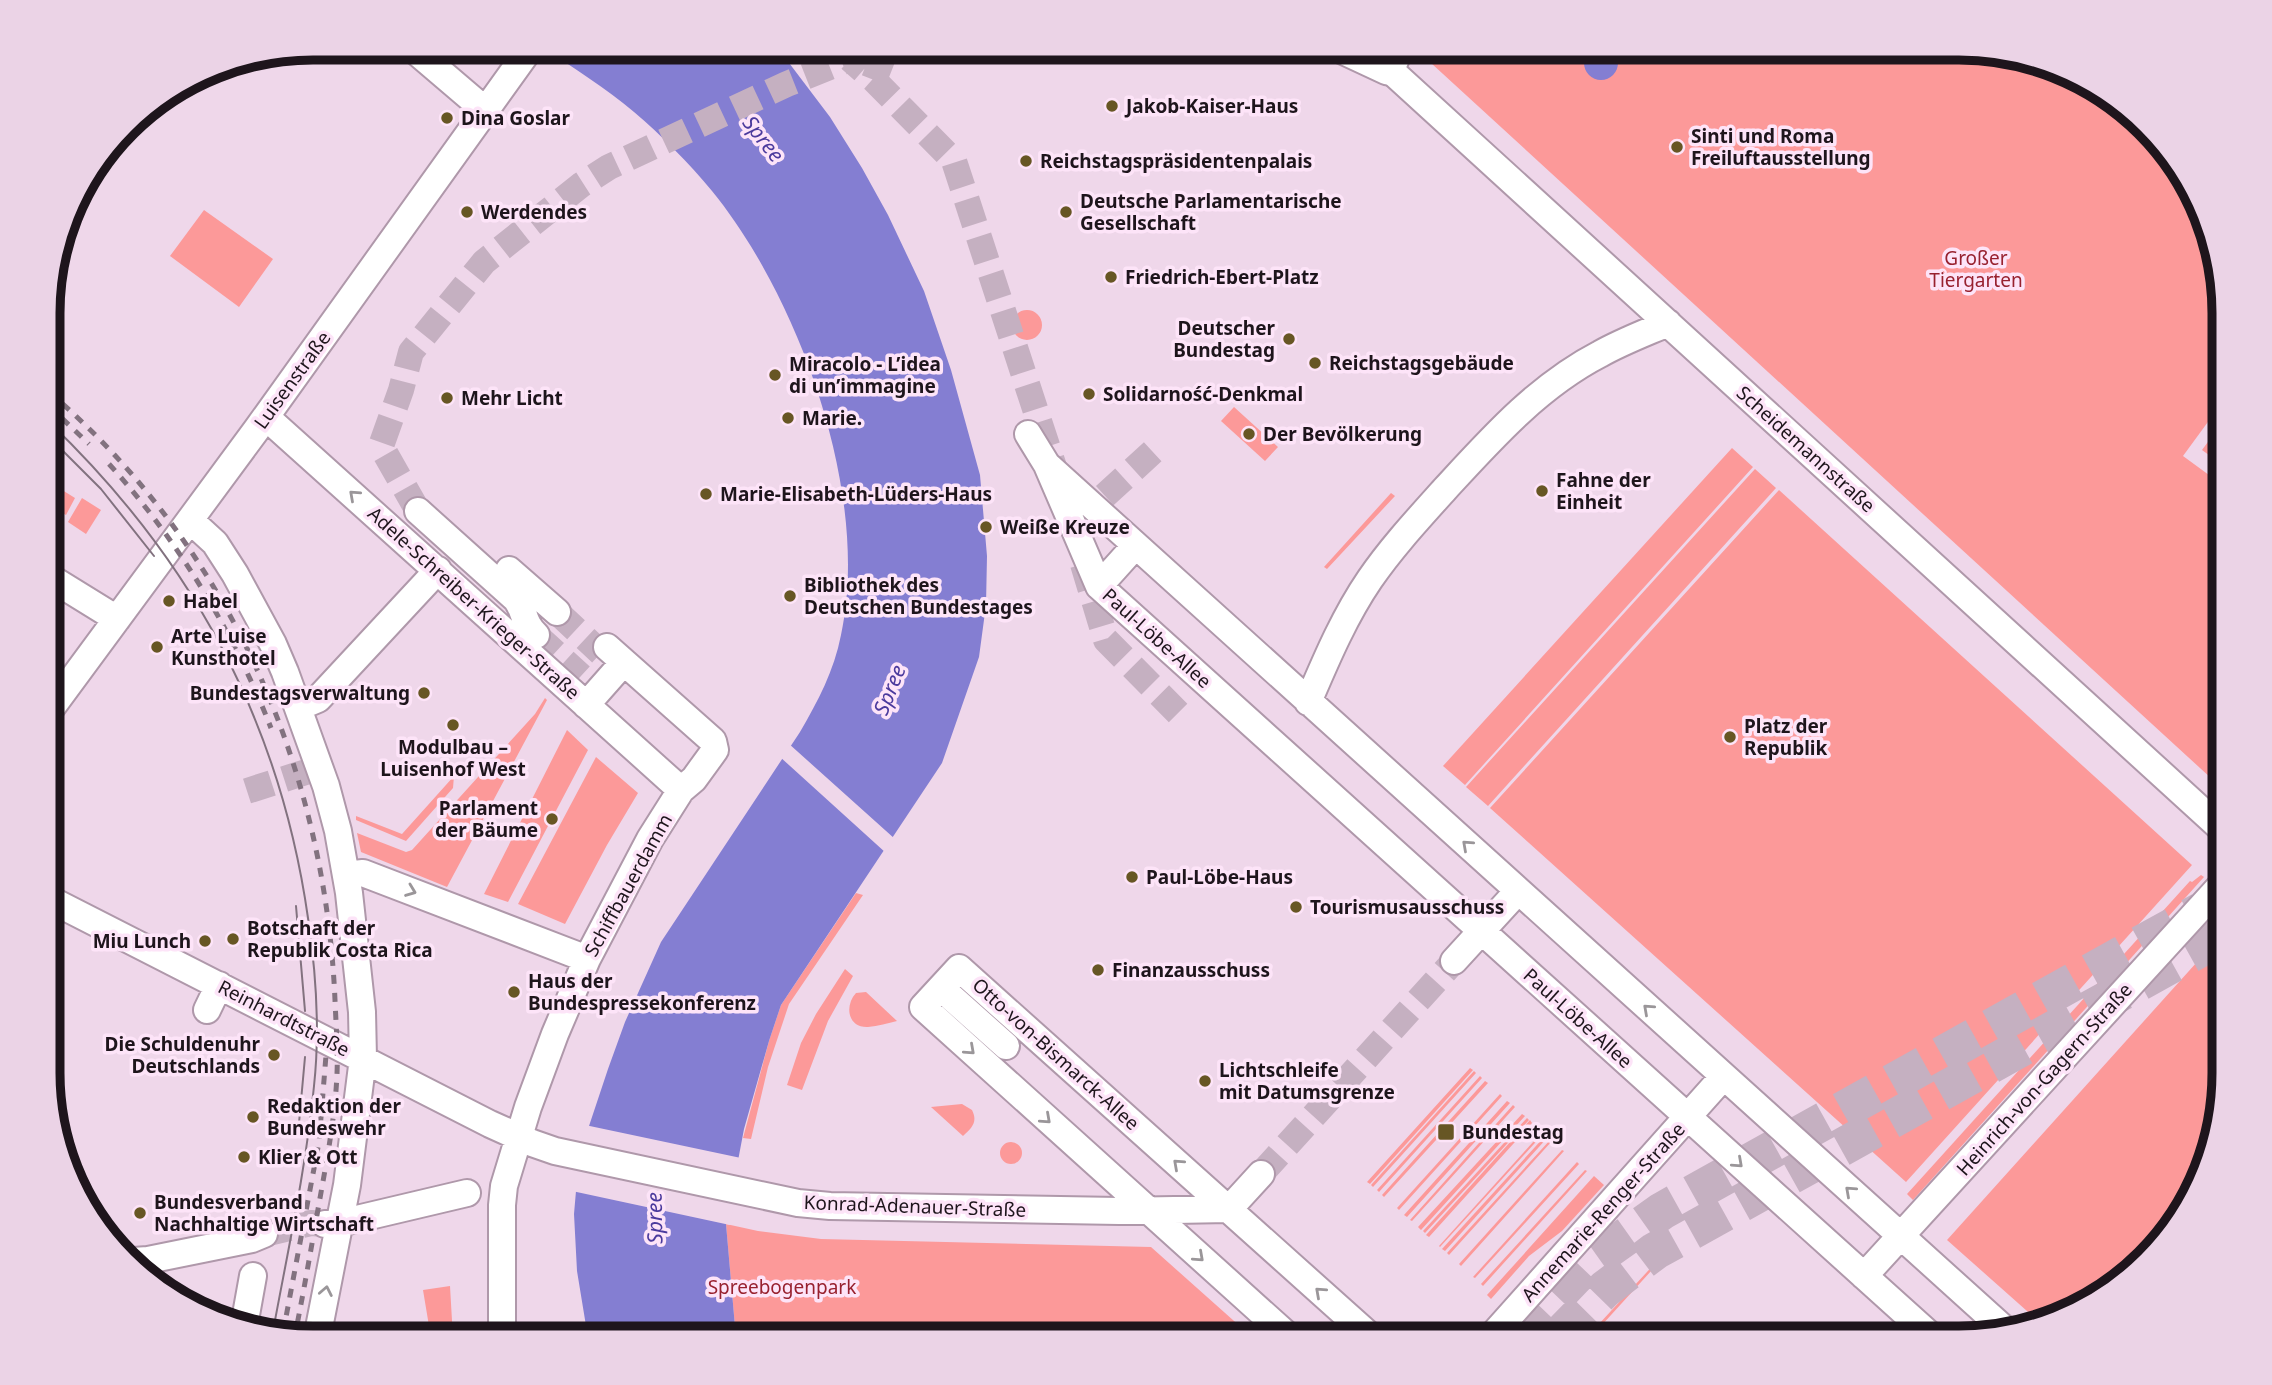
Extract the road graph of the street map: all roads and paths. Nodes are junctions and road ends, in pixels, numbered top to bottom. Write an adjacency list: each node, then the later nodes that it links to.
1 (426, 60): 4 (street)
2 (522, 60): 4 (street, Luisenstraße)
3 (1379, 60): 5 (street, Scheidemannstraße)
4 (486, 111): 6 (street, Luisenstraße)
5 (1668, 323): 18 (street); 21 (street, Scheidemannstraße)
6 (266, 417): 9 (street, Luisenstraße); 11 (street, Adele-Schreiber-Krieger-Straße, one-way to 6)
7 (1028, 434): 8 (street)
8 (1047, 465): 10 (street); 13 (street)
9 (190, 520): 14 (street, Luisenstraße); 19 (street)
10 (1135, 546): 13 (street, Paul-Löbe-Allee); 18 (street)
11 (438, 570): 16 (street, Adele-Schreiber-Krieger-Straße); 19 (street)
12 (60, 583): 14 (street)
13 (1099, 586): 26 (street, Paul-Löbe-Allee)
14 (117, 619): 17 (street, Luisenstraße)
15 (550, 619): 15 (street)
16 (588, 691): 20 (street, Adele-Schreiber-Krieger-Straße); 20 (street, Schiffbauerdamm)
17 (60, 697)
18 (1308, 702): 23 (street, one-way to 18)
19 (299, 707): 22 (street)
20 (681, 790): 27 (street, Schiffbauerdamm)
21 (2212, 820)
22 (346, 875): 27 (street, one-way to 27); 33 (street)
23 (1518, 891): 26 (street); 34 (street, one-way to 23)
24 (2212, 895): 43 (street, Heinrich-von-Gagern-Straße)
25 (60, 905): 29 (street, Reinhardtstraße)
26 (1481, 931): 28 (street); 35 (street, Paul-Löbe-Allee)
27 (587, 959): 36 (street, Schiffbauerdamm)
28 (1454, 961)
29 (224, 987): 31 (street); 33 (street, Reinhardtstraße)
30 (941, 988): 32 (street); 39 (street, Otto-von-Bismarck-Allee, one-way to 30); 40 (street, Otto-von-Bismarck-Allee, one-way to 40)
31 (212, 1012)
32 (1006, 1046)
33 (363, 1058): 36 (street, Reinhardtstraße); 41 (street)
34 (1723, 1077): 35 (street, Annemarie-Renger-Straße); 43 (street, one-way to 34)
35 (1687, 1118): 46 (street, Paul-Löbe-Allee, one-way to 46); 53 (street, Annemarie-Renger-Straße)
36 (519, 1138): 40 (street, Konrad-Adenauer-Straße); 50 (street, Schiffbauerdamm)
37 (1261, 1174): 39 (street)
38 (467, 1193): 41 (street)
39 (1228, 1209): 40 (street, Konrad-Adenauer-Straße); 52 (street, Otto-von-Bismarck-Allee, one-way to 39)
40 (1149, 1211): 51 (street, Otto-von-Bismarck-Allee, one-way to 51)
41 (332, 1223): 49 (street, one-way to 41)
42 (264, 1234): 44 (street)
43 (1900, 1236): 46 (street, Heinrich-von-Gagern-Straße); 48 (street)
44 (142, 1259)
45 (253, 1276): 47 (street)
46 (1864, 1276): 54 (street, Paul-Löbe-Allee)
47 (246, 1317)
48 (1997, 1322)
49 (319, 1326)
50 (502, 1326)
51 (1277, 1326)
52 (1359, 1326)
53 (1501, 1326)
54 (1920, 1326)

